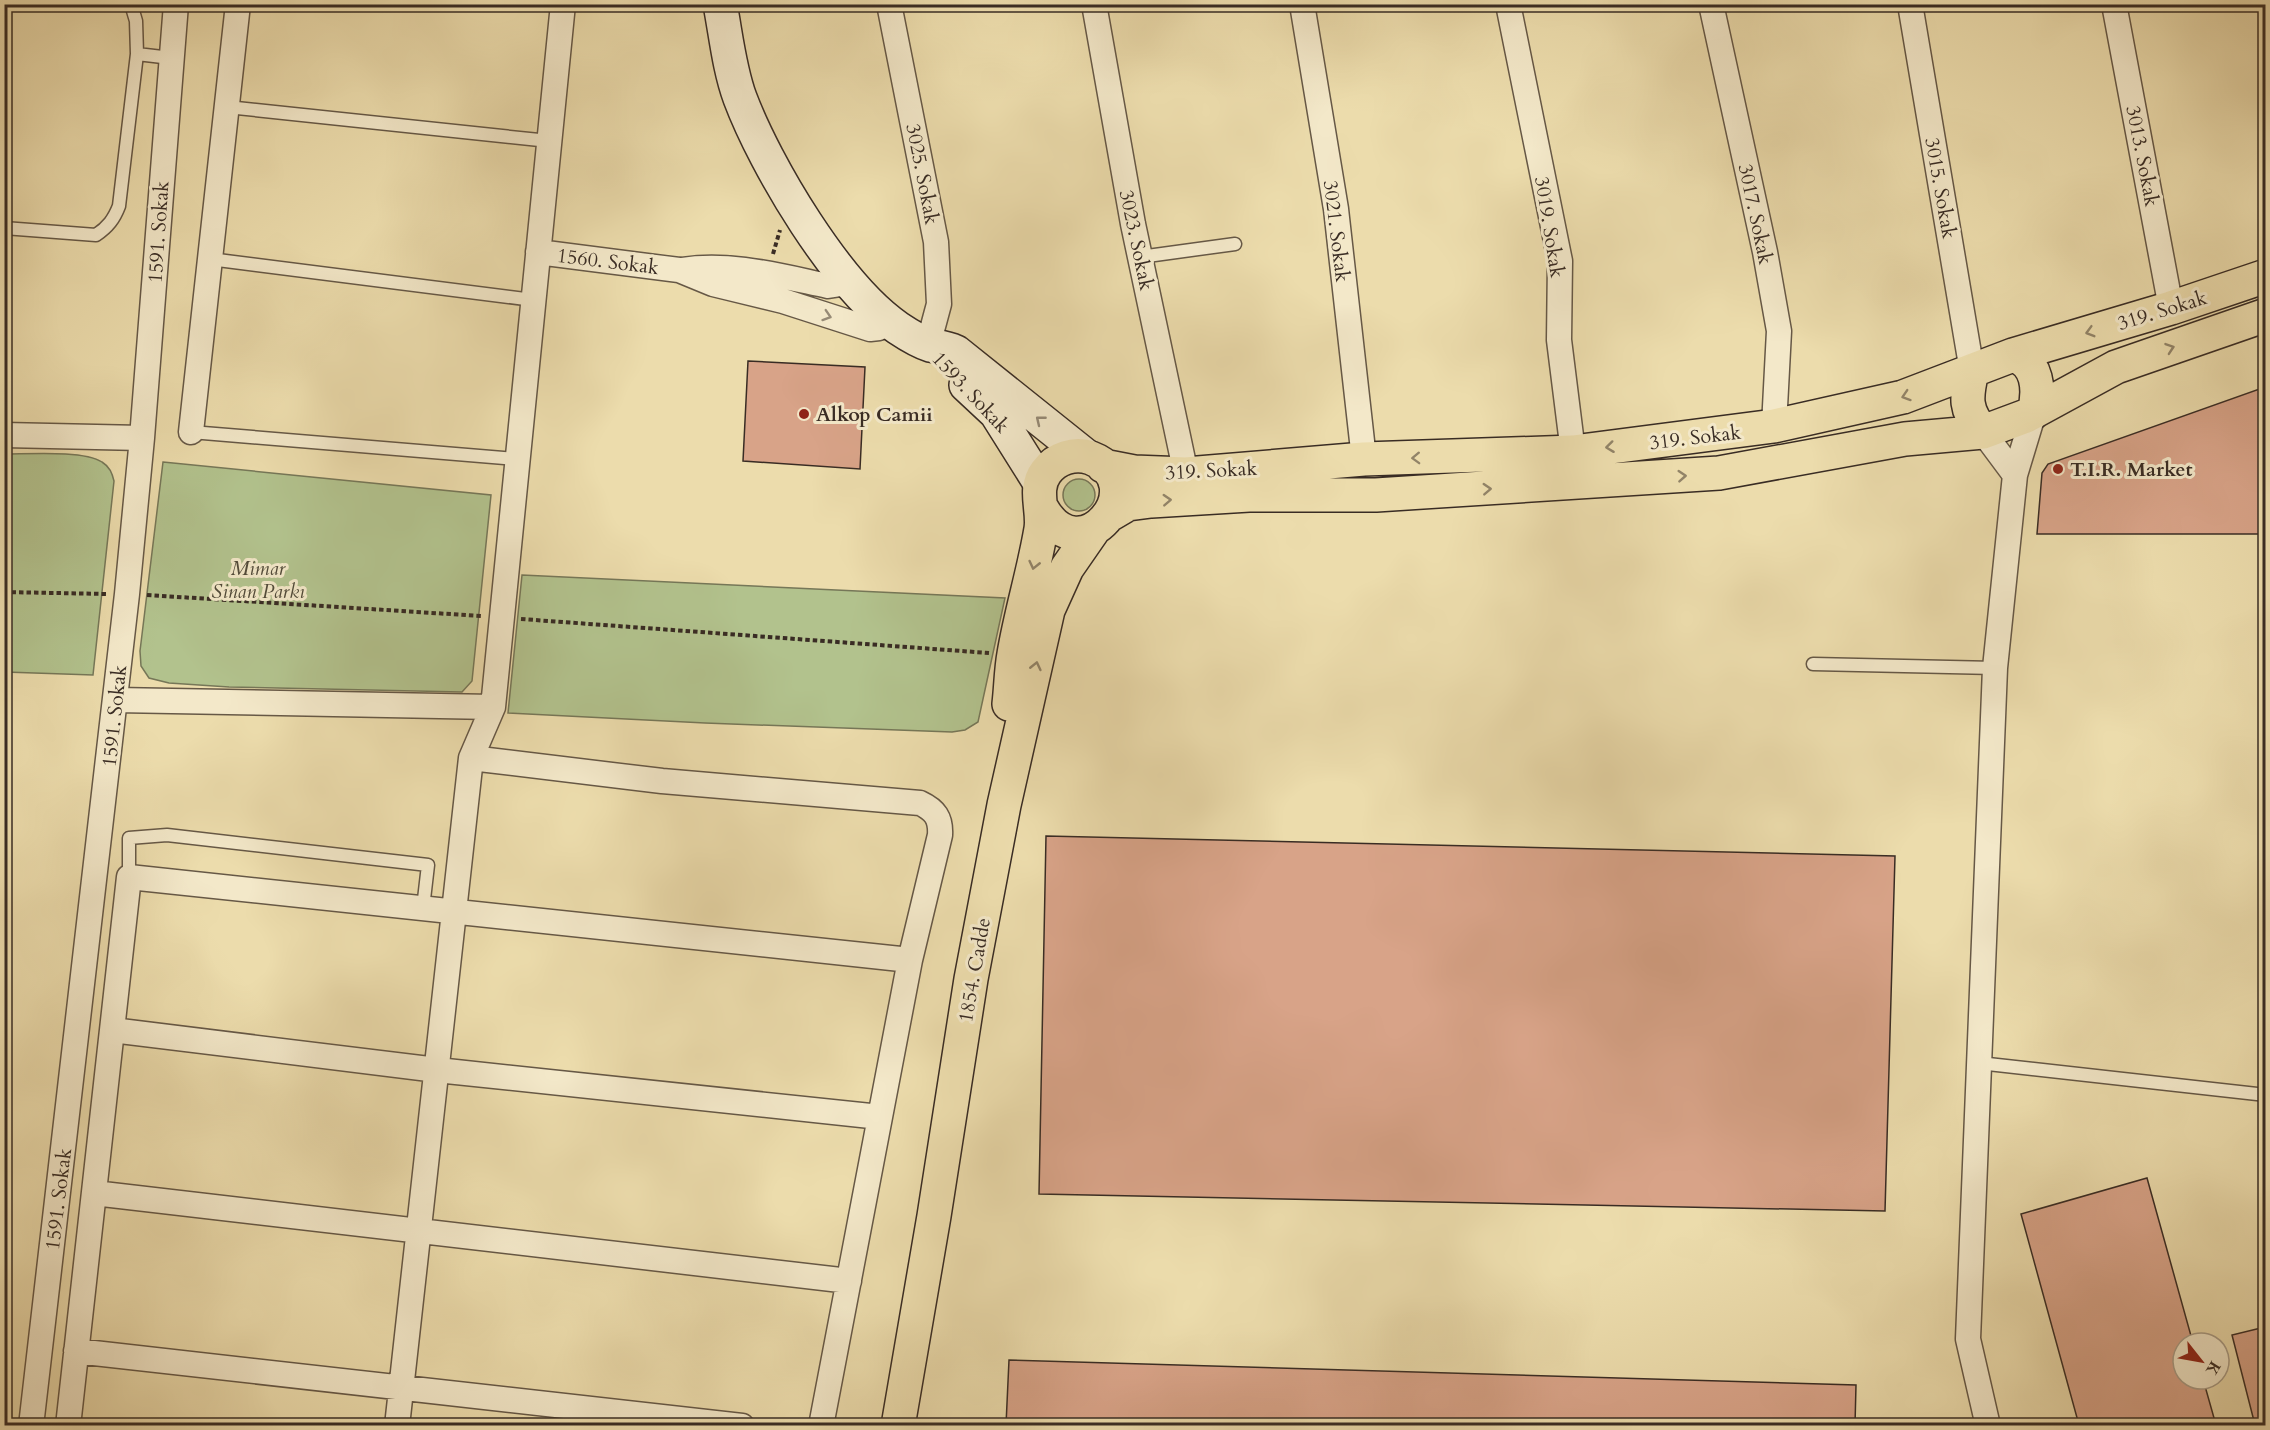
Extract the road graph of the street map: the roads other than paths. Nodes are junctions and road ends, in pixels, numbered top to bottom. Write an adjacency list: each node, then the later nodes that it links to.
1 (131, 4): 13 (lane)
2 (176, 4): 14 (street, 1591. Sokak)
3 (238, 4): 15 (street)
4 (563, 4): 16 (street)
5 (720, 4): 25 (main road)
6 (889, 4): 31 (street, 3025. Sokak)
7 (1094, 4): 20 (street, 3023. Sokak)
8 (1302, 4): 42 (street, 3021. Sokak)
9 (1508, 4): 40 (street, 3019. Sokak)
10 (1711, 4): 35 (street, 3017. Sokak)
11 (1910, 4): 33 (street, 3015. Sokak)
12 (2114, 4): 28 (street, 3013. Sokak)
13 (137, 54): 14 (lane); 17 (lane)
14 (171, 58): 39 (street, 1591. Sokak)
15 (227, 106): 16 (lane); 21 (street)
16 (549, 141): 19 (street)
17 (4, 228)
18 (1235, 244): 20 (lane)
19 (538, 252): 23 (street, 1560. Sokak); 26 (street)
20 (1140, 258): 44 (street, 3023. Sokak)
21 (210, 259): 26 (lane); 36 (street)
22 (778, 268): 23 (street); 25 (street); 27 (street)
23 (679, 270): 27 (street)
24 (2265, 276): 28 (main road, 319. Sokak)
25 (847, 279): 30 (main road)
26 (533, 300): 41 (street)
27 (783, 301): 30 (street, one-way to 30)
28 (2171, 308): 32 (main road, 319. Sokak, one-way to 32)
29 (2265, 315): 34 (main road, 319. Sokak, one-way to 29)
30 (890, 321): 31 (main road)
31 (928, 345): 43 (main road, 1593. Sokak, one-way to 31); 46 (main road, 1593. Sokak)
32 (2013, 355): 33 (main road, 319. Sokak); 34 (main road)
33 (1972, 371): 35 (main road, 319. Sokak, one-way to 35); 37 (main road)
34 (2034, 412): 37 (main road, 319. Sokak); 45 (street)
35 (1774, 426): 40 (main road, 319. Sokak, one-way to 40)
36 (190, 432): 41 (lane)
37 (1983, 432): 45 (street); 47 (main road, 319. Sokak, one-way to 37)
38 (4, 435): 39 (street)
39 (142, 438): 50 (street, 1591. Sokak)
40 (1573, 452): 42 (main road, 319. Sokak, one-way to 42)
41 (518, 459): 51 (street)
42 (1364, 459): 44 (main road, 319. Sokak)
43 (1094, 461): 44 (main road, 319. Sokak); 46 (main road); 47 (main road)
44 (1186, 474)
45 (2015, 475): 49 (street)
46 (1041, 495): 47 (main road); 53 (main road, one-way to 53)
47 (1103, 521): 53 (main road, 1854. Cadde, one-way to 47)
48 (1813, 664): 49 (lane)
49 (1995, 668): 59 (street)
50 (116, 700): 51 (street); 68 (street, 1591. Sokak)
51 (493, 707): 52 (street)
52 (471, 758): 56 (street); 57 (street)
53 (1004, 804): 73 (main road, 1854. Cadde)
54 (129, 877): 55 (street); 55 (lane); 58 (street)
55 (423, 908): 56 (street)
56 (454, 912): 57 (street); 60 (street)
57 (910, 960): 62 (street)
58 (112, 1030): 60 (street); 63 (street)
59 (1979, 1063): 61 (lane); 74 (street)
60 (437, 1070): 62 (street); 64 (street)
61 (2265, 1095)
62 (880, 1117): 65 (street)
63 (94, 1193): 64 (street); 66 (street)
64 (419, 1230): 65 (street); 67 (street)
65 (849, 1281): 72 (street)
66 (76, 1351): 67 (street); 69 (street)
67 (402, 1386): 70 (street); 71 (street)
68 (31, 1425)
69 (68, 1425)
70 (397, 1425)
71 (742, 1425)
72 (821, 1425)
73 (898, 1425)
74 (1988, 1425)

